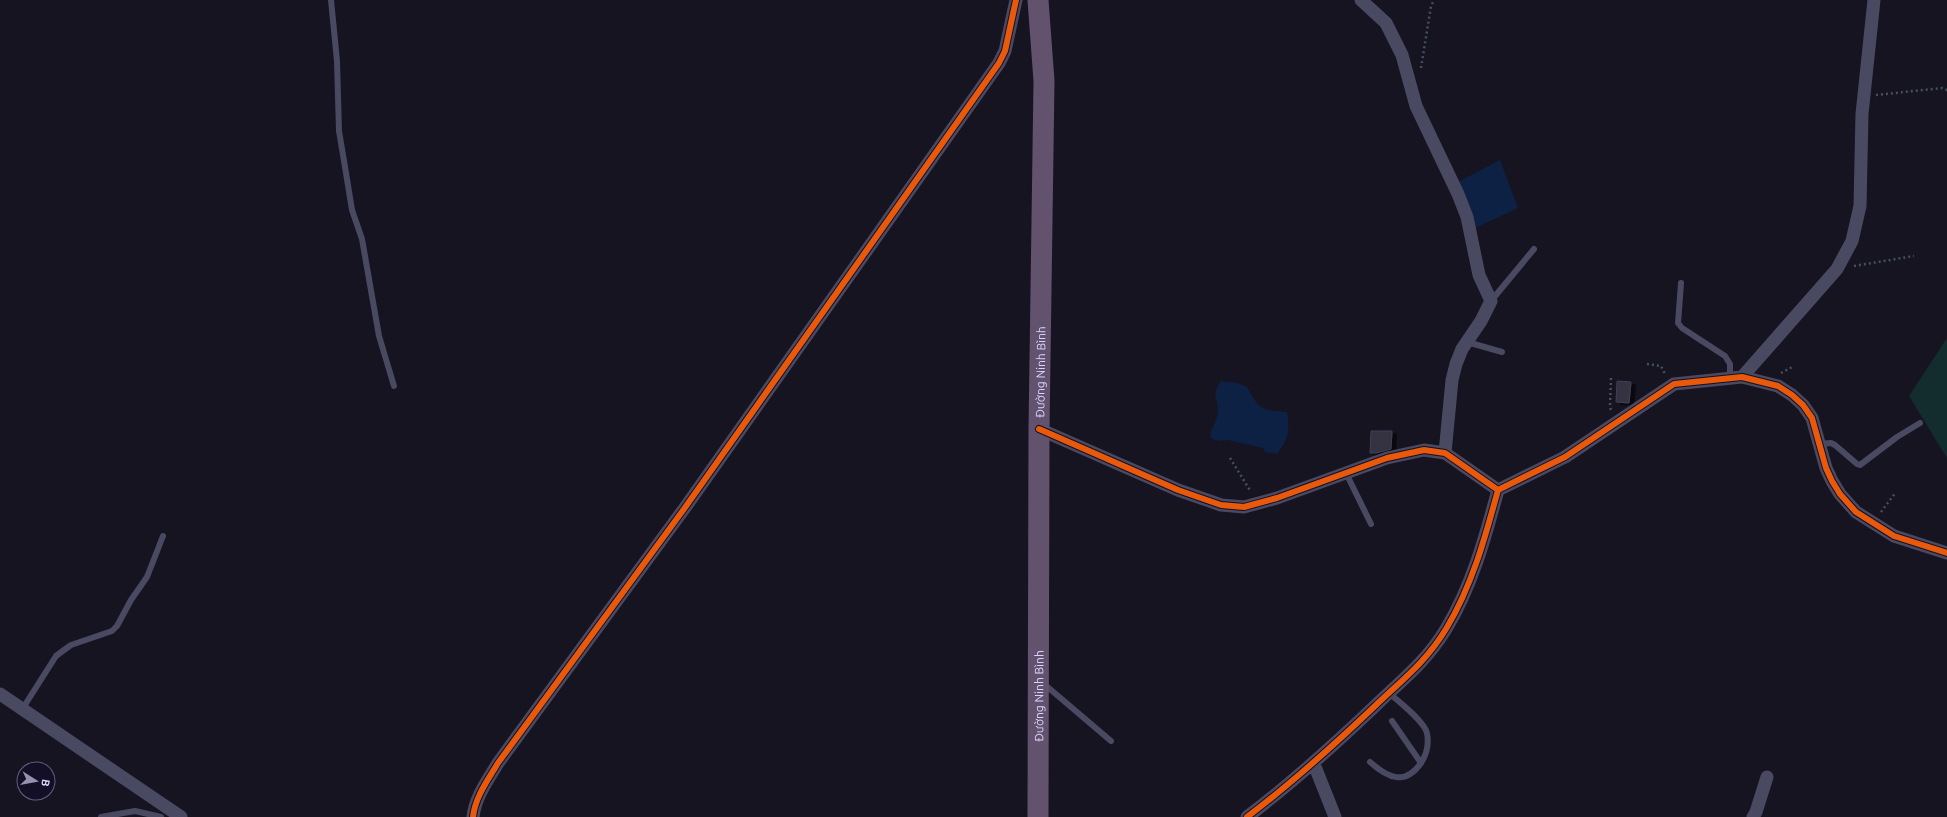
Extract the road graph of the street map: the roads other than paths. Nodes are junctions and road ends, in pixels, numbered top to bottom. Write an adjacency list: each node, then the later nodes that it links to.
1 (330, 0): 12 (lane)
2 (1016, 0): 35 (street)
3 (1038, 0): 14 (highway, Đường Ninh Bình)
4 (1361, 0): 8 (street)
5 (1874, 0): 11 (street)
6 (1534, 249): 8 (lane)
7 (1681, 283): 11 (lane)
8 (1491, 301): 9 (street)
9 (1466, 342): 10 (lane); 16 (street)
10 (1502, 352)
11 (1736, 378): 15 (street); 18 (street)
12 (394, 386)
13 (1920, 423): 15 (lane)
14 (1039, 429): 17 (street); 22 (highway, Đường Ninh Bình)
15 (1819, 444): 21 (street)
16 (1445, 452): 17 (street); 18 (street)
17 (1346, 473): 19 (lane)
18 (1498, 490): 23 (street)
19 (1371, 524)
20 (163, 536): 25 (lane)
21 (1947, 553)
22 (1038, 679): 27 (lane); 36 (highway, Đường Ninh Bình)
23 (1390, 692): 29 (lane); 30 (street)
24 (0, 694): 25 (street)
25 (23, 708): 34 (street)
26 (1392, 721): 29 (lane)
27 (1111, 741)
28 (1370, 762): 29 (lane)
29 (1421, 762)
30 (1314, 764): 37 (street); 38 (street)
31 (1767, 776): 39 (street)
32 (101, 817): 33 (lane)
33 (161, 817)
34 (181, 817)
35 (473, 817)
36 (1038, 817)
37 (1246, 817)
38 (1335, 817)
39 (1753, 817)

